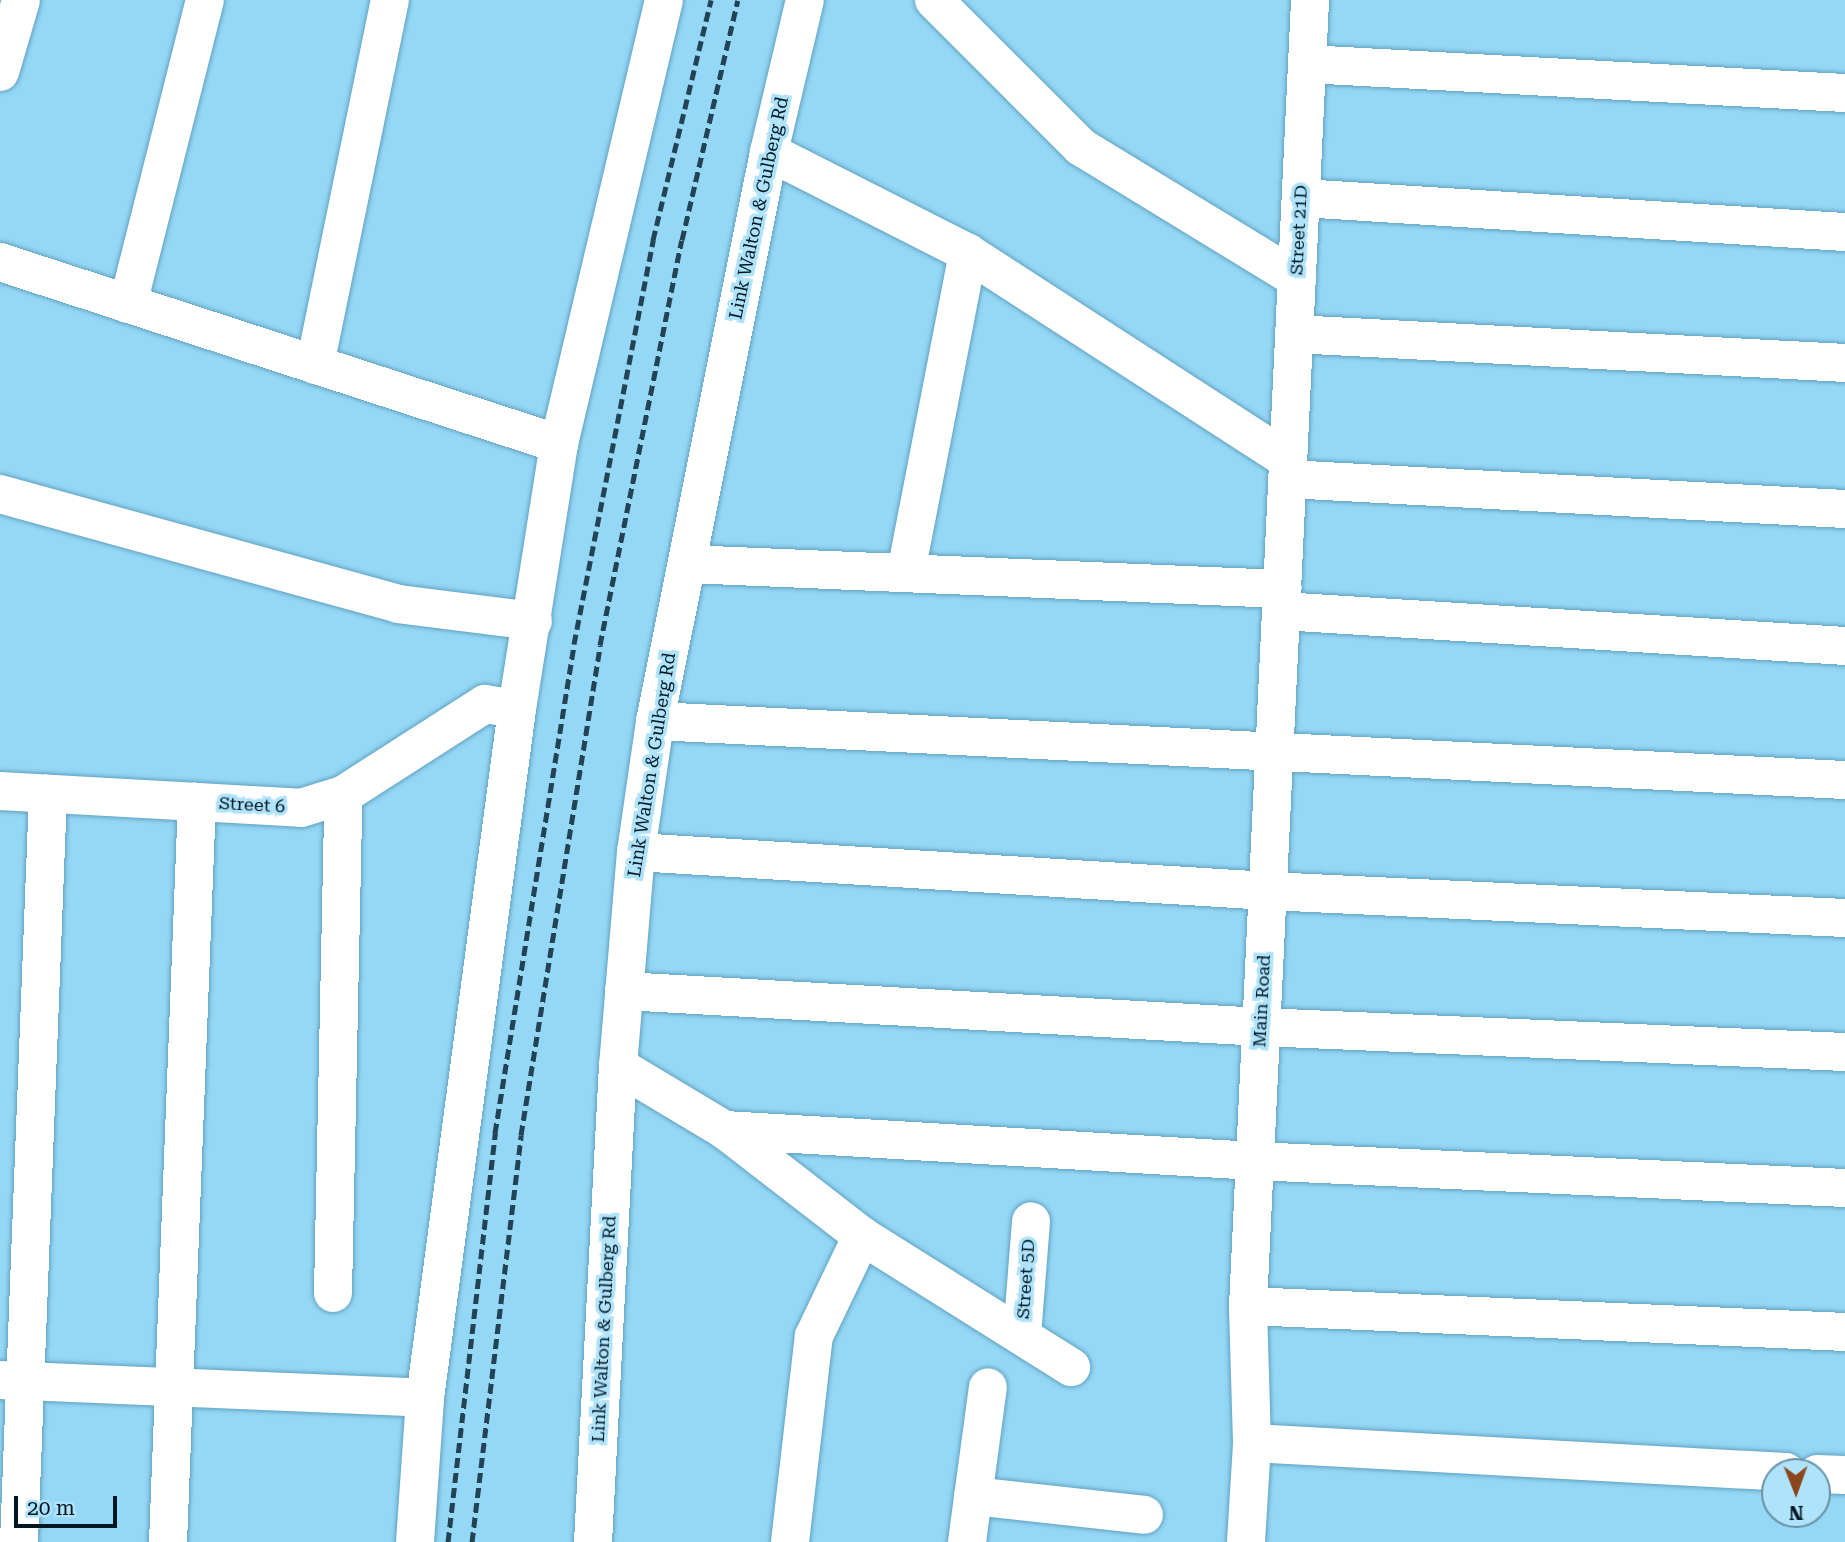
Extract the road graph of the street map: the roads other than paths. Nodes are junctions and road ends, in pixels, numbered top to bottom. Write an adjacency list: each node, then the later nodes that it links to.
1 (21, 0): 9 (street)
2 (205, 0): 17 (street)
3 (390, 0): 20 (street)
4 (664, 0): 21 (street)
5 (805, 0): 11 (street, Link Walton & Gulberg Rd)
6 (934, 0): 16 (street)
7 (1310, 0): 8 (street, Street 21D)
8 (1307, 64): 10 (street); 12 (street, Street 21D)
9 (0, 72)
10 (1845, 93)
11 (769, 152): 14 (street); 25 (street, Link Walton & Gulberg Rd)
12 (1301, 198): 13 (street); 16 (street, Street 21D)
13 (1845, 232)
14 (968, 253): 22 (street); 26 (street)
15 (0, 262): 17 (street)
16 (1297, 279): 18 (street, Street 21D)
17 (128, 304): 20 (street)
18 (1294, 334): 19 (street); 22 (street, Street 21D)
19 (1845, 363)
20 (314, 365): 21 (street)
21 (559, 444): 28 (street)
22 (1288, 469): 24 (street); 27 (street, Main Road)
23 (0, 494): 28 (street)
24 (1845, 509)
25 (687, 564): 26 (street); 31 (street, Link Walton & Gulberg Rd)
26 (906, 572): 27 (street)
27 (1282, 600): 29 (street); 32 (street, Main Road)
28 (533, 621): 30 (street)
29 (1845, 646)
30 (517, 709): 36 (street, Street 6); 58 (street)
31 (655, 721): 32 (street); 38 (street, Link Walton & Gulberg Rd)
32 (1274, 754): 33 (street); 39 (street, Main Road)
33 (1845, 780)
34 (0, 791): 35 (street, Street 6)
35 (48, 793): 37 (street, Street 6); 55 (street)
36 (343, 795): 37 (street, Street 6); 50 (street)
37 (197, 802): 57 (street)
38 (636, 852): 39 (street); 41 (street, Link Walton & Gulberg Rd)
39 (1268, 891): 40 (street); 42 (street, Main Road)
40 (1845, 918)
41 (624, 992): 42 (street); 44 (street, Link Walton & Gulberg Rd)
42 (1261, 1027): 43 (street); 46 (street, Main Road)
43 (1845, 1052)
44 (618, 1066): 45 (street); 66 (street, Link Walton & Gulberg Rd)
45 (725, 1130): 46 (street); 49 (street)
46 (1255, 1161): 47 (street); 51 (street, Main Road)
47 (1845, 1188)
48 (1031, 1221): 53 (street, Street 5D)
49 (862, 1236): 53 (street); 67 (street)
50 (333, 1293)
51 (1248, 1306): 52 (street); 59 (street, Main Road)
52 (1845, 1332)
53 (1022, 1336): 54 (street)
54 (1071, 1367)
55 (12, 1381): 57 (street); 63 (street)
56 (988, 1387): 61 (street)
57 (174, 1388): 58 (street); 64 (street)
58 (425, 1398): 65 (street)
59 (1252, 1443): 60 (street); 69 (street, Main Road)
60 (1761, 1471)
61 (973, 1496): 62 (street); 68 (street)
62 (1144, 1515)
63 (19, 1542)
64 (168, 1542)
65 (415, 1542)
66 (593, 1542)
67 (790, 1542)
68 (967, 1542)
69 (1246, 1542)

